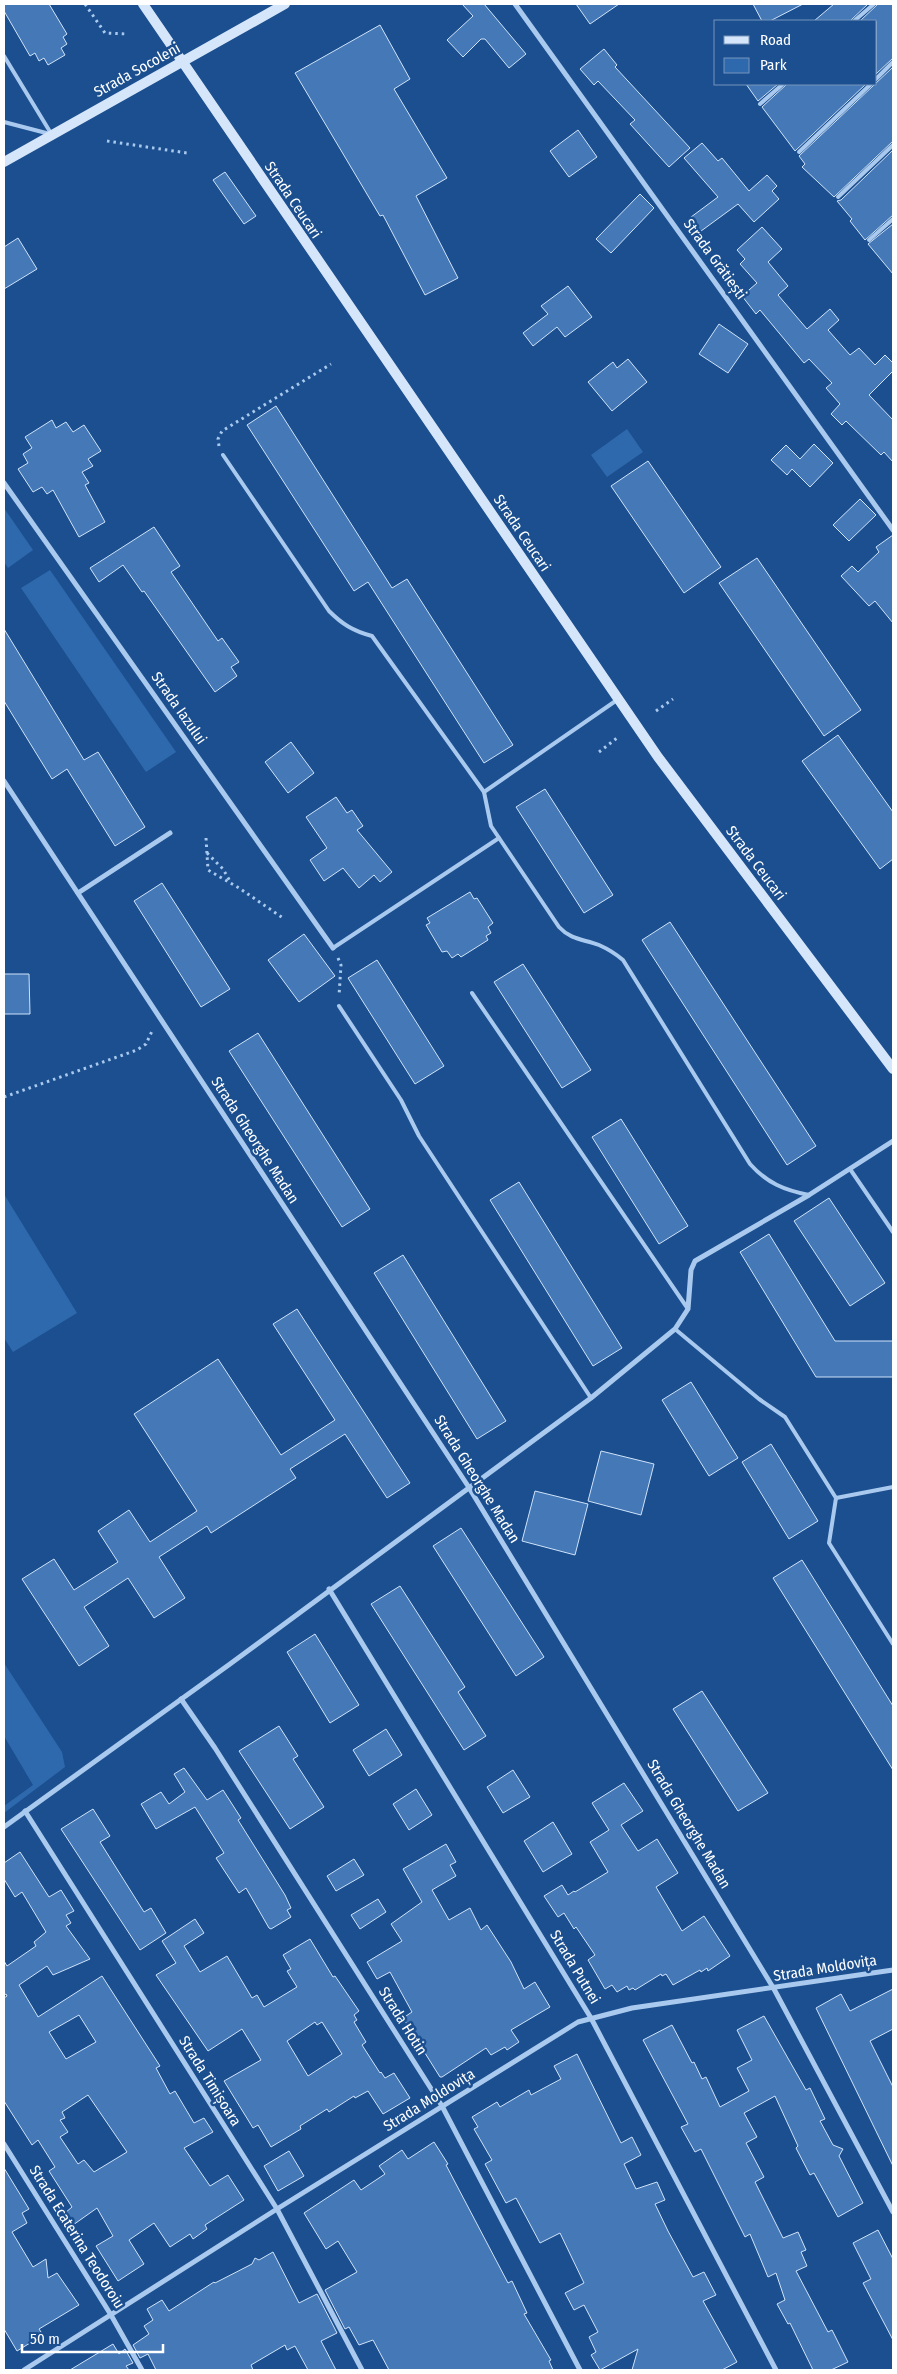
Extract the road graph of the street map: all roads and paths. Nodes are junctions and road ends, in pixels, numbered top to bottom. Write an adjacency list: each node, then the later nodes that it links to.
1 (85, 4): 7 (path)
2 (143, 4): 9 (street, Strada Ceucari)
3 (285, 4): 9 (street, Strada Socoleni)
4 (515, 4): 28 (street, Strada Grătiești)
5 (874, 4): 6 (lane)
6 (855, 20)
7 (128, 34)
8 (4, 56): 16 (lane)
9 (182, 62): 16 (street, Strada Socoleni); 30 (street, Strada Ceucari)
10 (893, 62): 11 (lane)
11 (877, 78)
12 (782, 85): 14 (lane)
13 (870, 85): 19 (lane)
14 (760, 104)
15 (4, 122): 16 (lane)
16 (52, 135): 21 (street, Strada Socoleni)
17 (107, 141): 20 (path)
18 (893, 145): 22 (lane)
19 (799, 152)
20 (187, 153)
21 (4, 162)
22 (838, 197)
23 (893, 219): 24 (lane)
24 (869, 240)
25 (331, 364): 26 (path)
26 (223, 455): 35 (lane)
27 (4, 483): 43 (street, Strada Iazului)
28 (893, 530)
29 (673, 699): 31 (path)
30 (618, 700): 35 (lane); 47 (street, Strada Ceucari)
31 (656, 711)
32 (618, 738): 33 (path)
33 (599, 752)
34 (4, 780): 41 (street, Strada Gheorghe Madan)
35 (484, 792): 38 (lane)
36 (170, 833): 41 (street)
37 (206, 838): 39 (path)
38 (499, 838): 43 (lane); 51 (lane)
39 (206, 853): 40 (path); 40 (path)
40 (232, 884): 42 (path)
41 (78, 893): 46 (street, Strada Gheorghe Madan)
42 (283, 918)
43 (333, 948): 45 (path)
44 (472, 994): 53 (lane)
45 (339, 1006): 55 (lane)
46 (160, 1018): 48 (path); 56 (street, Strada Gheorghe Madan)
47 (893, 1069)
48 (4, 1097)
49 (893, 1142): 50 (street)
50 (850, 1169): 51 (street); 52 (lane)
51 (809, 1195): 53 (street)
52 (893, 1232)
53 (688, 1309): 54 (street)
54 (675, 1328): 55 (street); 58 (lane)
55 (591, 1398): 56 (street)
56 (468, 1486): 59 (street); 65 (street, Strada Gheorghe Madan)
57 (893, 1487): 58 (lane)
58 (836, 1498): 60 (lane)
59 (329, 1589): 61 (street); 66 (street, Strada Putnei)
60 (893, 1644)
61 (181, 1699): 62 (street); 67 (street, Strada Hotin)
62 (25, 1811): 63 (street); 69 (street, Strada Timișoara)
63 (4, 1827)
64 (893, 1970): 65 (street, Strada Moldovița)
65 (774, 1989): 66 (street, Strada Moldovița); 70 (street, Strada Gheorghe Madan)
66 (591, 2018): 67 (street, Strada Moldovița); 76 (street, Strada Putnei)
67 (442, 2106): 69 (street, Strada Moldovița); 75 (street, Strada Hotin)
68 (4, 2144): 71 (street, Strada Ecaterina Teodoroiu)
69 (277, 2209): 71 (street, Strada Moldovița); 74 (street, Strada Timișoara)
70 (893, 2212)
71 (111, 2315): 72 (street, Strada Moldovița); 73 (street, Strada Ecaterina Teodoroiu)
72 (24, 2370)
73 (142, 2370)
74 (362, 2370)
75 (580, 2370)
76 (776, 2370)

